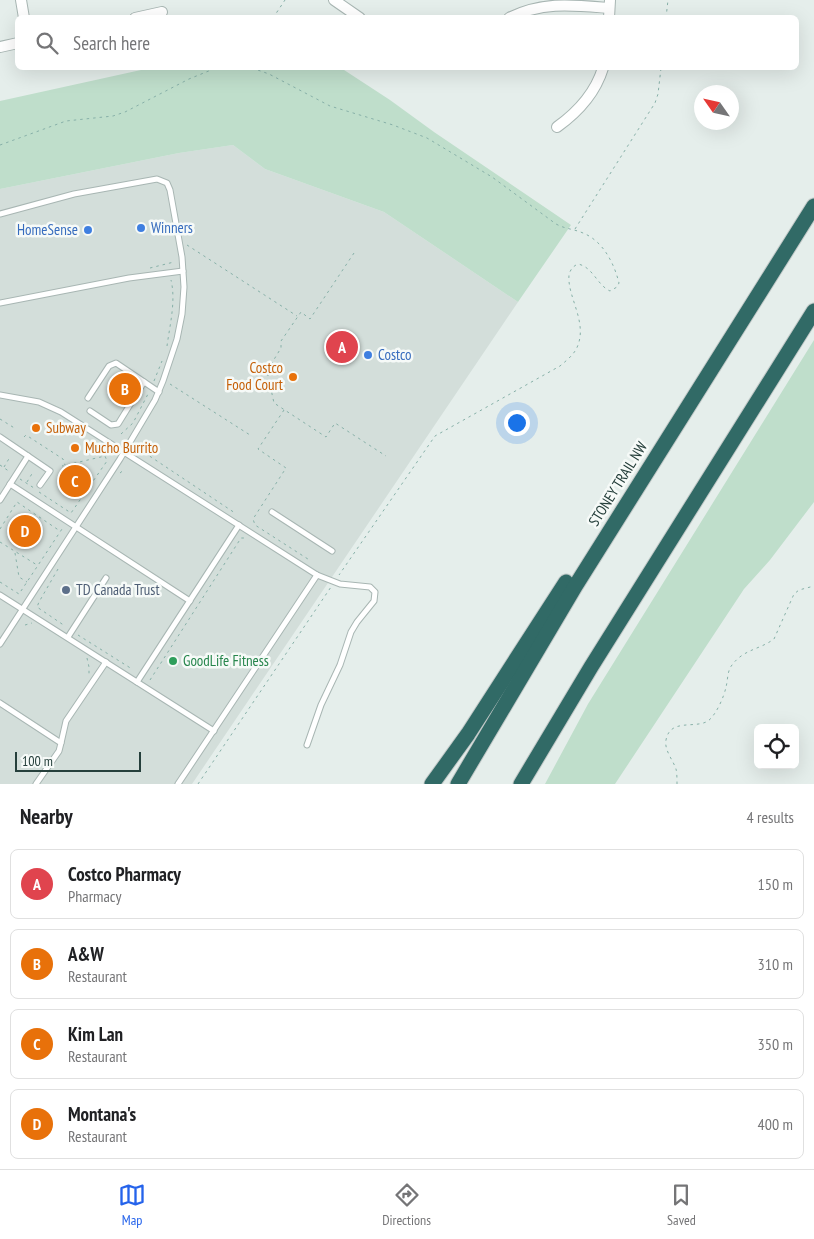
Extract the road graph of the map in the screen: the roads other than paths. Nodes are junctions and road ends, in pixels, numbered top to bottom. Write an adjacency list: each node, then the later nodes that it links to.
1 (21, 0): 5 (street)
2 (334, 0): 7 (street)
3 (609, 9): 8 (street)
4 (162, 12): 6 (street)
5 (24, 15)
6 (148, 15)
7 (356, 15)
8 (517, 15)
9 (15, 44): 10 (street)
10 (0, 47)
11 (602, 70): 12 (street)
12 (557, 127)
13 (814, 206): 23 (highway, STONEY TRAIL NW)
14 (0, 214): 15 (lane)
15 (183, 270): 16 (lane); 19 (lane)
16 (0, 303)
17 (814, 311): 41 (highway)
18 (144, 382): 19 (lane); 21 (lane); 22 (lane)
19 (159, 392): 25 (lane)
20 (0, 395): 25 (lane)
21 (88, 398)
22 (90, 411)
23 (676, 425): 50 (highway); 51 (highway, STONEY TRAIL NW)
24 (0, 437): 26 (lane)
25 (123, 453): 31 (lane); 32 (lane)
26 (28, 456): 27 (lane); 28 (lane)
27 (10, 484): 29 (lane); 32 (lane)
28 (40, 485)
29 (0, 500)
30 (272, 512): 33 (lane)
31 (239, 525): 34 (lane); 37 (lane)
32 (76, 527): 37 (lane); 38 (lane)
33 (332, 551)
34 (317, 575): 45 (lane); 47 (lane)
35 (106, 578): 39 (lane)
36 (0, 595): 38 (lane)
37 (190, 601): 43 (lane)
38 (23, 609): 39 (lane); 40 (lane)
39 (68, 637): 42 (lane)
40 (0, 644)
41 (604, 645): 52 (highway); 53 (highway)
42 (106, 662): 43 (lane); 46 (lane)
43 (137, 682): 45 (lane)
44 (0, 703): 46 (lane)
45 (214, 731): 49 (lane)
46 (61, 743): 48 (lane)
47 (308, 745)
48 (36, 784)
49 (178, 784)
50 (432, 784)
51 (458, 784)
52 (522, 784)
53 (530, 784)

